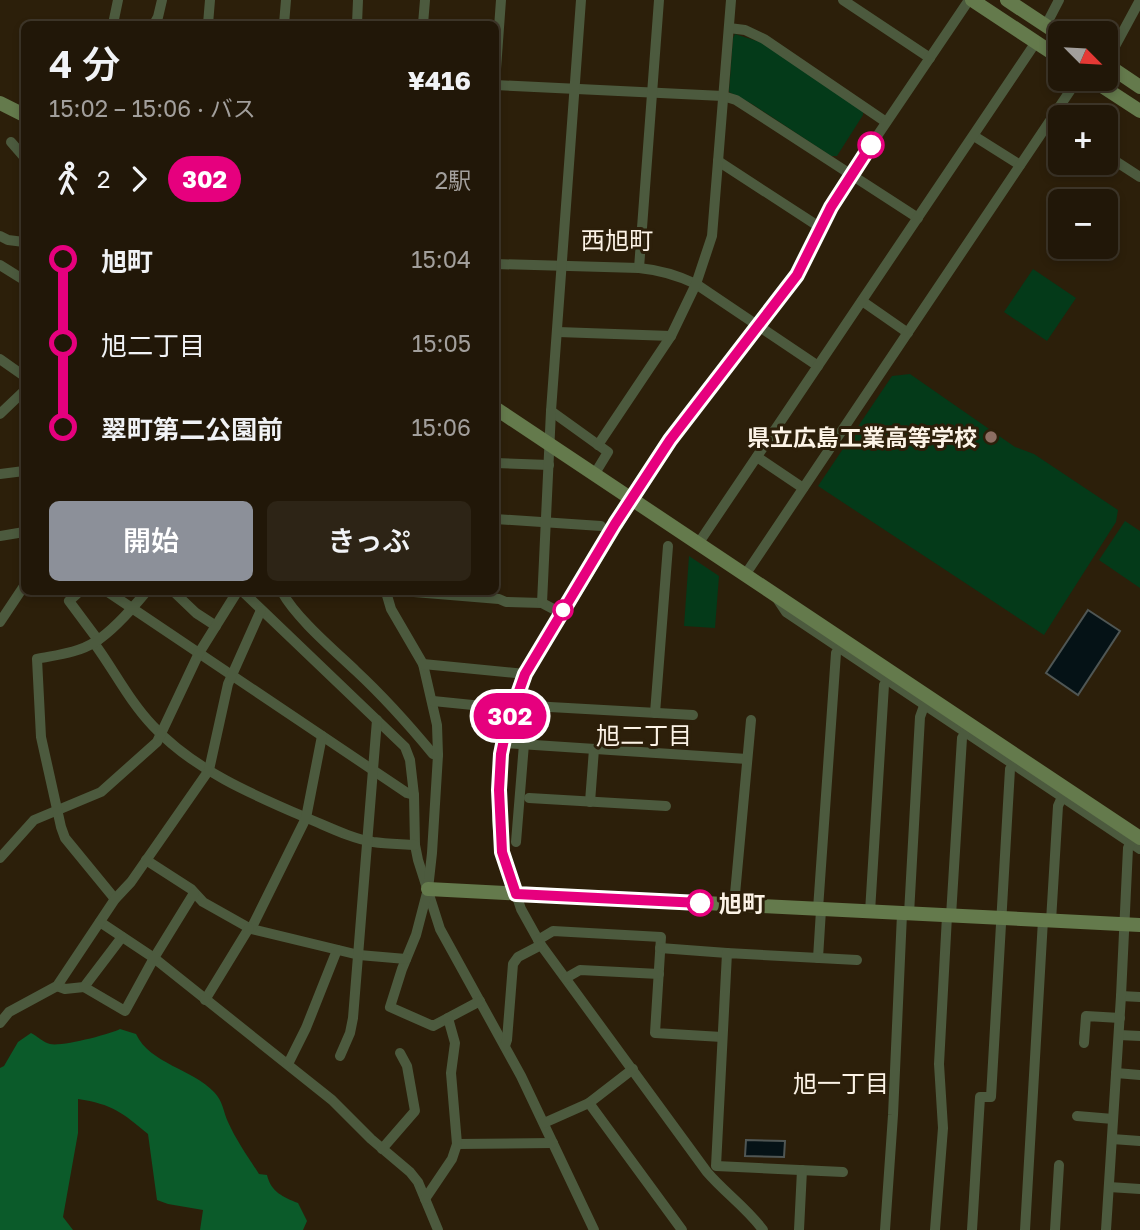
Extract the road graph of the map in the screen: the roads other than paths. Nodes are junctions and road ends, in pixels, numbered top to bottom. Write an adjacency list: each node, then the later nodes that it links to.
1 (118, 0): 16 (street)
2 (162, 0): 17 (street)
3 (209, 0): 18 (street)
4 (286, 0): 19 (street)
5 (358, 0): 20 (street)
6 (425, 0): 21 (street)
7 (501, 0): 24 (street)
8 (581, 0): 32 (street)
9 (659, 0): 34 (street)
10 (731, 0): 23 (street)
11 (843, 0): 28 (street)
12 (971, 0): 26 (street); 28 (street)
13 (1007, 0): 22 (street)
14 (1059, 0): 22 (street)
15 (1140, 0): 25 (street)
16 (114, 21)
17 (156, 21)
18 (208, 21)
19 (284, 21)
20 (357, 21)
21 (424, 21)
22 (1046, 25)
23 (729, 27): 35 (street); 39 (street)
24 (499, 28)
25 (1118, 41)
26 (1036, 43): 27 (street); 41 (street)
27 (1048, 50)
28 (930, 58): 39 (street)
29 (1118, 72): 31 (street)
30 (499, 84): 32 (street)
31 (1140, 86)
32 (575, 88): 34 (street); 55 (street)
33 (1109, 91): 37 (street)
34 (652, 92): 35 (street); 56 (street)
35 (723, 96): 44 (street); 47 (street)
36 (0, 103): 38 (street)
37 (1140, 111)
38 (21, 114)
39 (886, 122): 47 (street)
40 (1048, 132): 46 (street)
41 (974, 136): 46 (street); 49 (street)
42 (11, 142): 43 (street)
43 (21, 154)
44 (718, 161): 50 (street); 58 (street)
45 (1118, 163): 48 (street)
46 (1020, 165): 62 (street)
47 (851, 174): 49 (street); 50 (street)
48 (1140, 177)
49 (918, 218): 59 (street)
50 (821, 228): 60 (street)
51 (0, 236): 52 (street)
52 (21, 242)
53 (499, 264): 55 (street)
54 (0, 265): 57 (street)
55 (562, 266): 56 (street); 61 (street)
56 (639, 268): 58 (street)
57 (21, 278)
58 (696, 284): 60 (street); 63 (street)
59 (862, 301): 62 (street); 65 (street)
60 (758, 325): 65 (street); 80 (street)
61 (558, 332): 63 (street); 69 (street)
62 (908, 333): 79 (street)
63 (671, 336): 72 (street)
64 (0, 359): 66 (street)
65 (818, 366): 73 (street)
66 (21, 374)
67 (21, 394): 70 (street)
68 (499, 411): 71 (street)
69 (551, 411): 71 (street); 72 (street)
70 (0, 414)
71 (549, 444): 75 (street); 78 (street)
72 (598, 445): 78 (street)
73 (757, 457): 79 (street); 86 (street)
74 (499, 463): 75 (street)
75 (549, 465): 82 (street)
76 (21, 471): 77 (street)
77 (0, 474)
78 (594, 475): 80 (street)
79 (803, 488): 88 (street)
80 (631, 500): 86 (street); 103 (street)
81 (499, 519): 82 (street)
82 (547, 523): 83 (street); 100 (street)
83 (601, 526)
84 (21, 533): 85 (street)
85 (0, 537)
86 (698, 544): 88 (street)
87 (668, 546): 116 (street)
88 (745, 575): 90 (street)
89 (21, 590): 104 (street)
90 (774, 594): 107 (street); 140 (street)
91 (76, 595): 106 (street)
92 (112, 595): 101 (street)
93 (144, 595): 101 (street)
94 (177, 595): 105 (street)
95 (235, 595): 105 (street)
96 (246, 595): 102 (street)
97 (284, 595): 126 (street)
98 (387, 595): 109 (street)
99 (456, 595): 100 (street)
100 (542, 604): 103 (street)
101 (132, 609): 106 (street); 108 (street)
102 (261, 610): 111 (street); 118 (street)
103 (561, 612): 110 (street)
104 (0, 622)
105 (216, 626): 108 (street)
106 (96, 641): 121 (street); 136 (street)
107 (839, 649): 112 (street); 149 (street)
108 (200, 653): 111 (street); 121 (street)
109 (423, 664): 110 (street); 113 (street)
110 (525, 674): 114 (street)
111 (232, 675): 122 (street); 129 (street)
112 (887, 681): 115 (street); 150 (street)
113 (433, 701): 114 (street); 126 (street)
114 (513, 705): 116 (street); 123 (street)
115 (924, 706): 120 (street); 151 (street)
116 (655, 713): 117 (street)
117 (693, 715)
118 (377, 720): 130 (street); 131 (street)
119 (751, 720): 127 (street)
120 (965, 733): 128 (street); 152 (street)
121 (162, 735): 129 (street); 136 (street)
122 (322, 736): 130 (street); 137 (street)
123 (503, 743): 124 (street); 146 (street)
124 (524, 744): 125 (street); 139 (street)
125 (594, 749): 127 (street); 134 (street)
126 (438, 755): 144 (street)
127 (747, 759): 148 (street)
128 (1013, 765): 132 (street); 153 (street)
129 (209, 770): 137 (street); 143 (street)
130 (373, 771): 131 (street); 138 (street)
131 (414, 795): 141 (street)
132 (1062, 797): 140 (street); 154 (street)
133 (529, 798): 134 (street)
134 (590, 802): 135 (street)
135 (666, 806)
136 (58, 811): 142 (street); 147 (street)
137 (306, 818): 138 (street); 158 (street)
138 (369, 841): 141 (street); 164 (street)
139 (516, 842)
140 (1137, 843): 156 (street)
141 (415, 845): 144 (street)
142 (0, 858)
143 (146, 860): 145 (street); 147 (street)
144 (428, 890): 146 (street); 167 (street); 176 (street)
145 (194, 893): 158 (street); 165 (street)
146 (516, 894): 148 (street); 160 (street)
147 (115, 899): 155 (street)
148 (734, 905): 149 (street)
149 (820, 910): 150 (street); 166 (street)
150 (870, 912): 151 (street)
151 (905, 914): 152 (street); 213 (street)
152 (949, 916): 153 (street); 214 (street)
153 (1002, 918): 154 (street); 215 (street)
154 (1047, 921): 156 (street); 216 (street)
155 (100, 922): 159 (street); 171 (street)
156 (1125, 924): 157 (street); 173 (street)
157 (1140, 925)
158 (250, 928): 162 (street); 175 (street)
159 (122, 937): 165 (street); 172 (street)
160 (540, 942): 161 (street); 170 (street); 184 (street)
161 (660, 948): 163 (street); 169 (street)
162 (337, 950): 164 (street); 187 (street)
163 (727, 953): 166 (street); 182 (street)
164 (359, 955): 167 (street); 186 (street)
165 (154, 958): 172 (street); 175 (street)
166 (818, 958): 168 (street)
167 (406, 959): 178 (street)
168 (857, 960)
169 (659, 974): 170 (street); 182 (street)
170 (566, 978): 188 (street)
171 (57, 986): 172 (street); 179 (street)
172 (84, 987)
173 (1121, 996): 174 (street); 177 (street)
174 (1140, 997)
175 (205, 1000): 187 (street)
176 (480, 1001): 178 (street); 184 (street)
177 (1120, 1017): 180 (street); 183 (street)
178 (448, 1018): 197 (street)
179 (0, 1023)
180 (1119, 1035): 181 (street); 189 (street)
181 (1140, 1036)
182 (722, 1037): 201 (street)
183 (1084, 1043)
184 (505, 1046): 194 (street)
185 (400, 1053): 199 (street)
186 (340, 1056)
187 (288, 1064): 199 (street)
188 (633, 1069): 191 (street); 203 (street)
189 (1116, 1073): 190 (street); 193 (street)
190 (1140, 1075)
191 (589, 1103): 194 (street); 210 (street)
192 (1077, 1116): 193 (street)
193 (1113, 1119): 195 (street)
194 (544, 1123): 198 (street)
195 (1112, 1139): 196 (street); 205 (street)
196 (1140, 1141)
197 (457, 1143): 198 (street); 207 (street)
198 (553, 1143): 209 (street)
199 (382, 1149): 207 (street)
200 (1059, 1165): 217 (street)
201 (716, 1166): 202 (street); 203 (street)
202 (802, 1170): 204 (street); 212 (street)
203 (707, 1172): 211 (street)
204 (843, 1172)
205 (1109, 1187): 206 (street); 218 (street)
206 (1140, 1189)
207 (425, 1199): 208 (street)
208 (438, 1230)
209 (593, 1230)
210 (682, 1230)
211 (763, 1230)
212 (799, 1230)
213 (884, 1230)
214 (935, 1230)
215 (972, 1230)
216 (1025, 1230)
217 (1055, 1230)
218 (1106, 1230)

